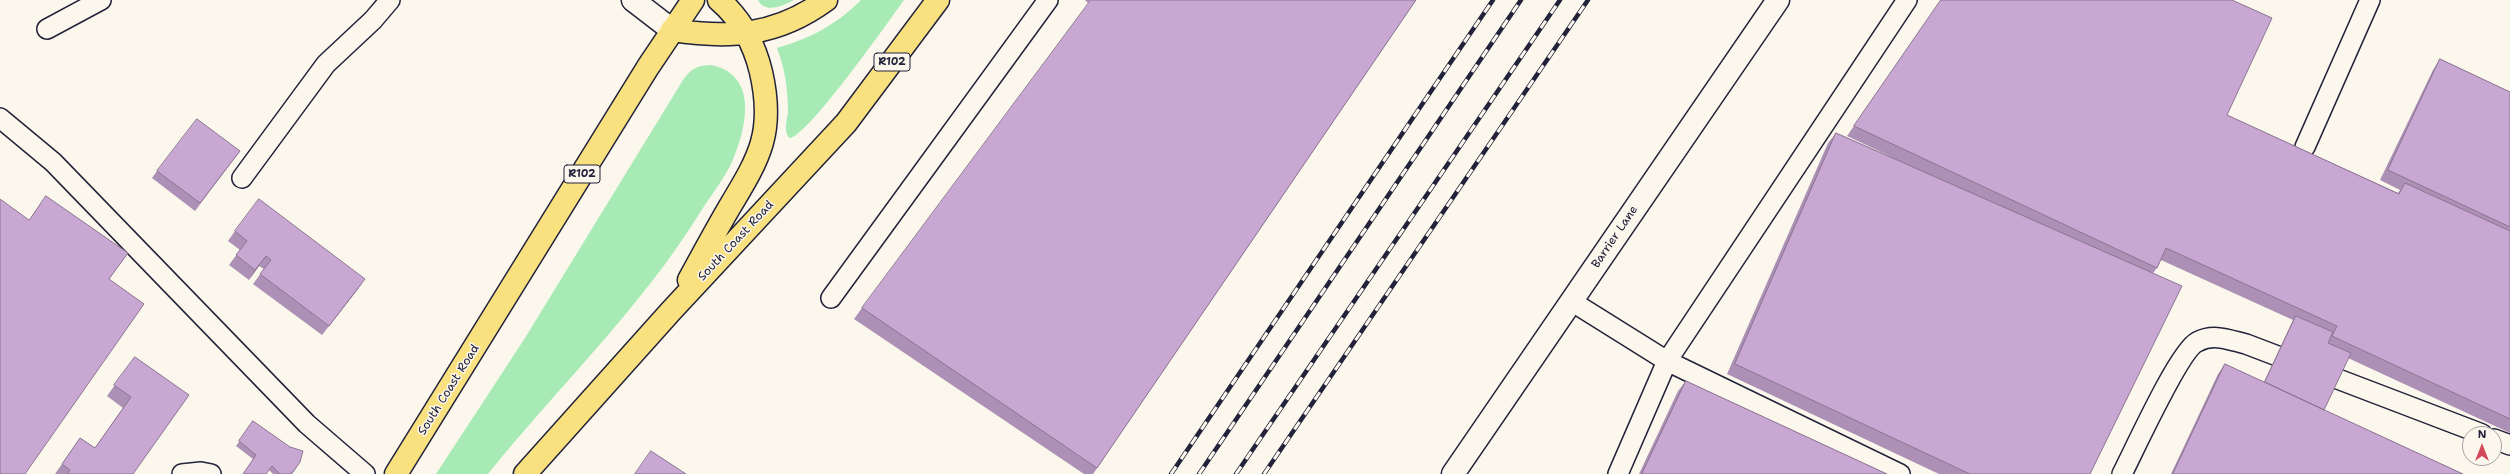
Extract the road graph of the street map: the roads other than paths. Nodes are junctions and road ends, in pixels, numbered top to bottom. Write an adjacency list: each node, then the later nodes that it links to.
1 (101, 0): 12 (lane)
2 (390, 0): 17 (lane)
3 (633, 0): 13 (street)
4 (693, 0): 13 (highway, South Coast Road / R102)
5 (719, 0): 14 (highway)
6 (826, 0): 14 (highway)
7 (938, 0): 20 (highway, South Coast Road / R102)
8 (1048, 0): 18 (lane)
9 (1778, 0): 19 (street, Barrier Lane)
10 (1907, 0): 21 (lane)
11 (2370, 0): 16 (lane)
12 (47, 29)
13 (672, 30): 14 (highway); 26 (highway, South Coast Road / R102)
14 (748, 34): 20 (highway)
15 (0, 118): 25 (lane)
16 (2305, 147)
17 (242, 178)
18 (831, 298)
19 (1571, 301): 21 (lane); 28 (street, Barrier Lane)
20 (671, 312): 27 (highway, South Coast Road / R102)
21 (1667, 362): 29 (lane); 30 (lane)
22 (2462, 426): 31 (lane)
23 (182, 474): 24 (lane)
24 (211, 474)
25 (365, 474)
26 (396, 474)
27 (524, 474)
28 (1453, 474)
29 (1618, 474)
30 (1900, 474)
31 (2122, 474)

